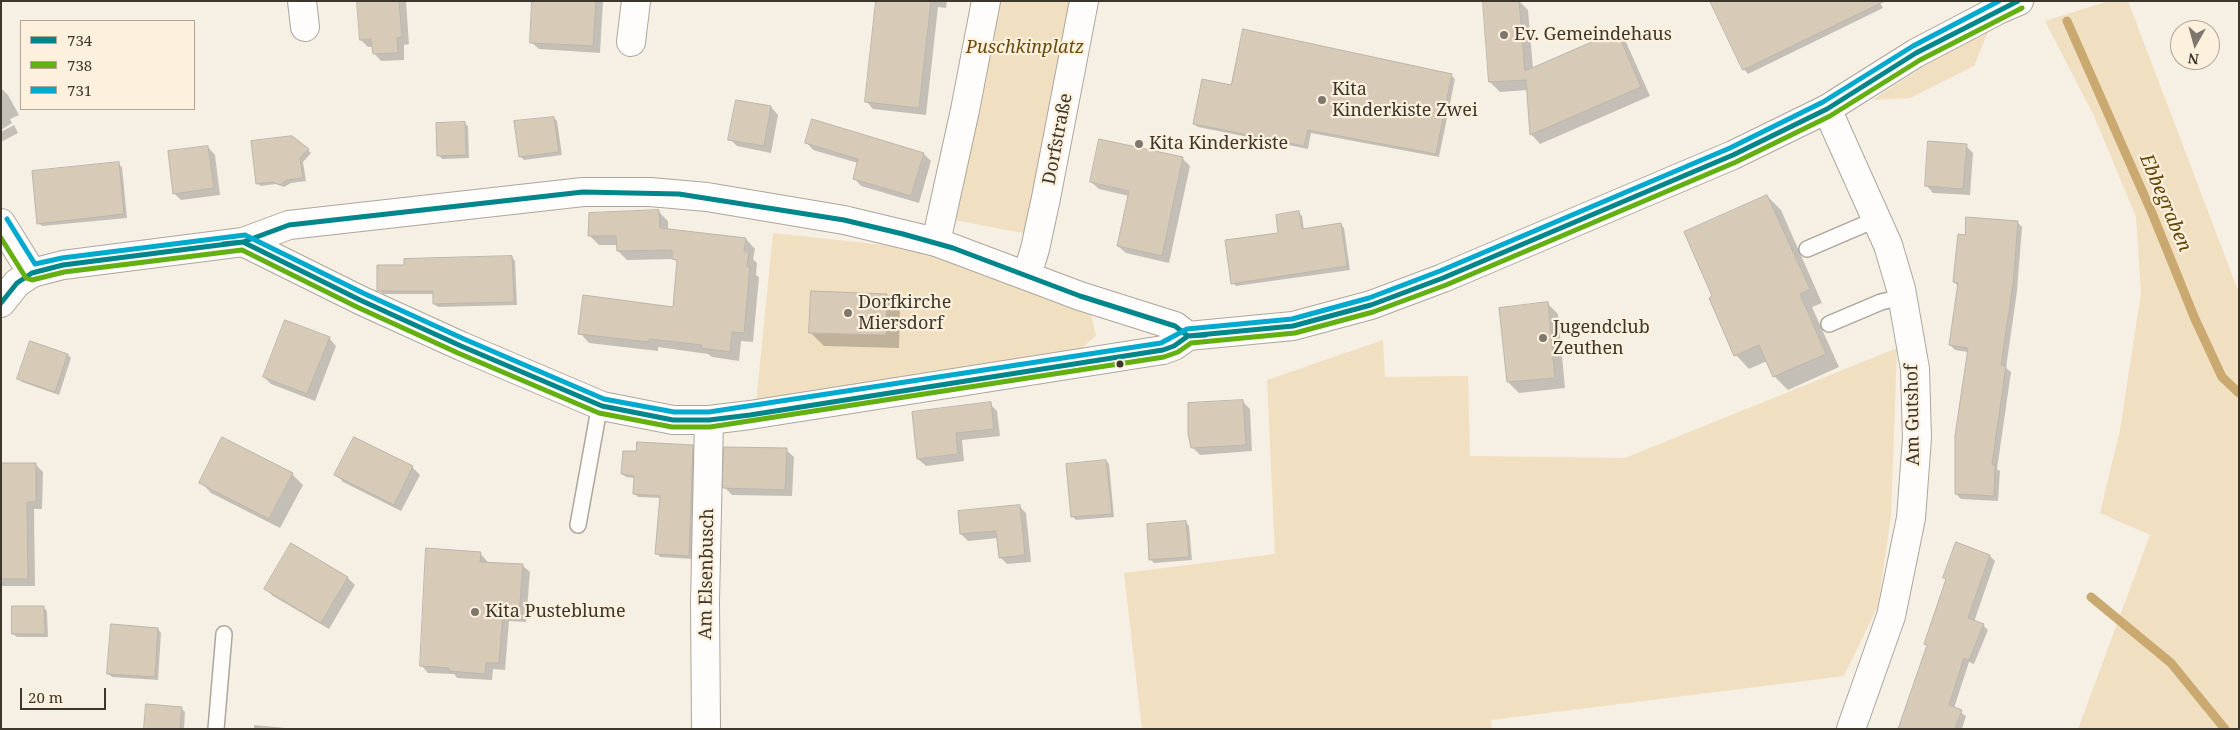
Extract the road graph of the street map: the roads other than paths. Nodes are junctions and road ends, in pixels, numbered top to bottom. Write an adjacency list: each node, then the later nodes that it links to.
1 (636, 1): 5 (main road)
2 (986, 1): 10 (main road)
3 (1084, 1): 13 (main road, Dorfstraße)
4 (2019, 1): 6 (main road)
5 (631, 42)
6 (1827, 109): 7 (main road, Am Gutshof); 17 (main road)
7 (1876, 219): 11 (lane); 14 (main road, Am Gutshof)
8 (1, 223): 12 (main road)
9 (243, 242): 10 (main road); 12 (main road); 18 (main road)
10 (936, 242): 13 (main road)
11 (1807, 249)
12 (32, 274): 15 (main road)
13 (1027, 275): 17 (main road)
14 (1902, 297): 16 (lane); 24 (main road, Am Gutshof)
15 (1, 303)
16 (1829, 324)
17 (1188, 336): 19 (main road)
18 (602, 406): 19 (main road); 20 (lane)
19 (709, 420): 23 (main road, Am Elsenbusch)
20 (578, 525)
21 (224, 634): 22 (lane)
22 (216, 729)
23 (706, 729)
24 (1851, 729)

